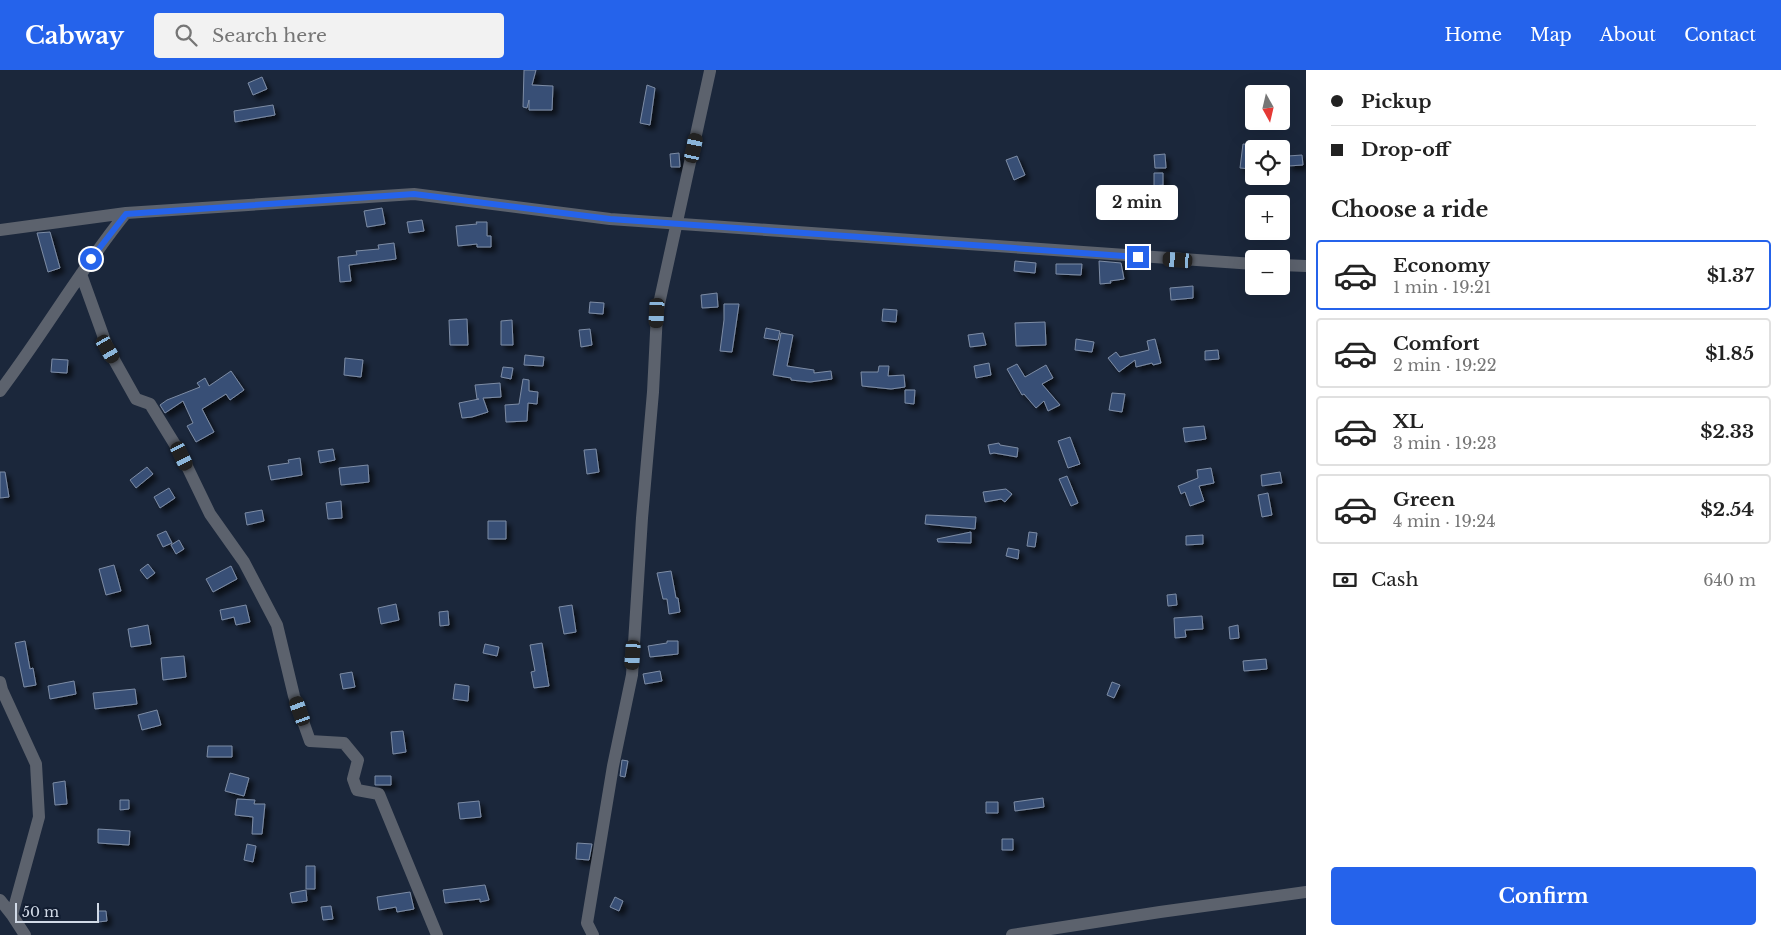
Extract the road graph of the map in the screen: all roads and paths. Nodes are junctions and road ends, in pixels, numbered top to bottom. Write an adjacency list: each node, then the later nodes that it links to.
1 (710, 71): 3 (street)
2 (126, 214): 3 (street); 4 (street); 8 (street)
3 (677, 224): 5 (street); 17 (street)
4 (0, 230)
5 (1245, 263)
6 (1290, 265): 7 (street)
7 (1306, 266)
8 (81, 274): 9 (street); 16 (street)
9 (0, 391)
10 (0, 682): 13 (street)
11 (1306, 892): 14 (street)
12 (0, 900): 13 (street)
13 (12, 915): 15 (street)
14 (1088, 922): 18 (street); 19 (street)
15 (25, 935)
16 (437, 935)
17 (593, 935)
18 (1012, 935)
19 (1082, 935)

